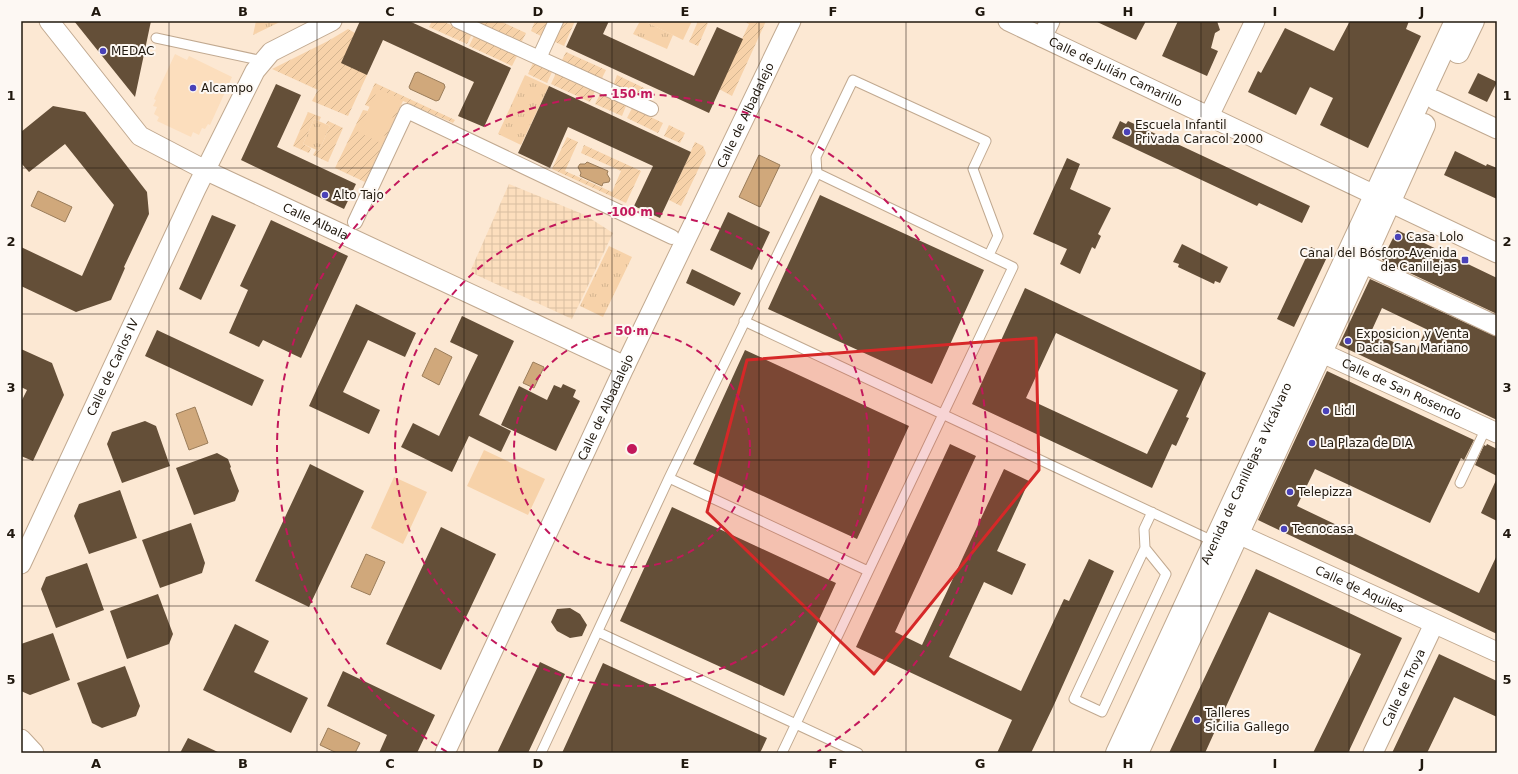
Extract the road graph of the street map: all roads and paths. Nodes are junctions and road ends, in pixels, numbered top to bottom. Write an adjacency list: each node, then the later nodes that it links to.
1 (49, 21): 18 (street, Calle Albala)
2 (332, 21): 13 (street, Calle de Carlos IV)
3 (458, 21): 12 (street)
4 (556, 21): 12 (street)
5 (791, 21): 29 (street, Calle de Albadalejo)
6 (1008, 21): 10 (street, Calle de Julián Camarillo)
7 (1255, 21): 16 (street)
8 (1456, 21): 20 (main road, Avenida de Canillejas a Vicálvaro)
9 (1473, 21): 14 (main road, Avenida de Canillejas a Vicálvaro)
10 (1046, 29): 16 (street, Calle de Julián Camarillo)
11 (156, 38): 13 (lane)
12 (539, 58): 15 (street)
13 (263, 61): 18 (street, Calle de Carlos IV)
14 (1435, 100): 17 (street); 20 (main road, Avenida de Canillejas a Vicálvaro)
15 (651, 109)
16 (1209, 116): 20 (street, Calle de Julián Camarillo)
17 (1497, 128)
18 (206, 171): 29 (street, Calle Albala); 37 (street, Calle de Carlos IV)
19 (817, 173): 24 (lane); 24 (lane); 26 (lane)
20 (1383, 198): 23 (street, Calle de Julián Camarillo); 25 (main road, Avenida de Canillejas a Vicálvaro); 28 (main road, Avenida de Canillejas a Vicálvaro)
21 (355, 222): 22 (street)
22 (672, 237)
23 (1497, 253)
24 (989, 256): 30 (lane)
25 (1362, 264): 27 (street); 28 (main road, Avenida de Canillejas a Vicálvaro)
26 (744, 321): 30 (lane); 32 (lane)
27 (1497, 326)
28 (1313, 348): 31 (street, Calle de San Rosendo); 35 (main road, Avenida de Canillejas a Vicálvaro)
29 (625, 366): 45 (street, Calle de Albadalejo)
30 (942, 415): 34 (lane); 38 (lane)
31 (1492, 430): 33 (lane)
32 (669, 478): 38 (lane); 40 (lane)
33 (1460, 483)
34 (1152, 512): 35 (lane); 36 (lane)
35 (1226, 538): 39 (street, Calle de Aquiles); 49 (main road, Avenida de Canillejas a Vicálvaro); 50 (main road, Avenida de Canillejas a Vicálvaro)
36 (1145, 548): 36 (lane)
37 (21, 564)
38 (868, 571): 42 (lane)
39 (1434, 624): 41 (street, Calle de Aquiles); 51 (street, Calle de Troya)
40 (598, 632): 42 (lane); 46 (lane)
41 (1497, 652)
42 (796, 724): 47 (lane); 48 (lane)
43 (21, 739): 44 (street)
44 (34, 753)
45 (445, 753)
46 (541, 753)
47 (782, 753)
48 (858, 753)
49 (1117, 753)
50 (1137, 753)
51 (1373, 753)

